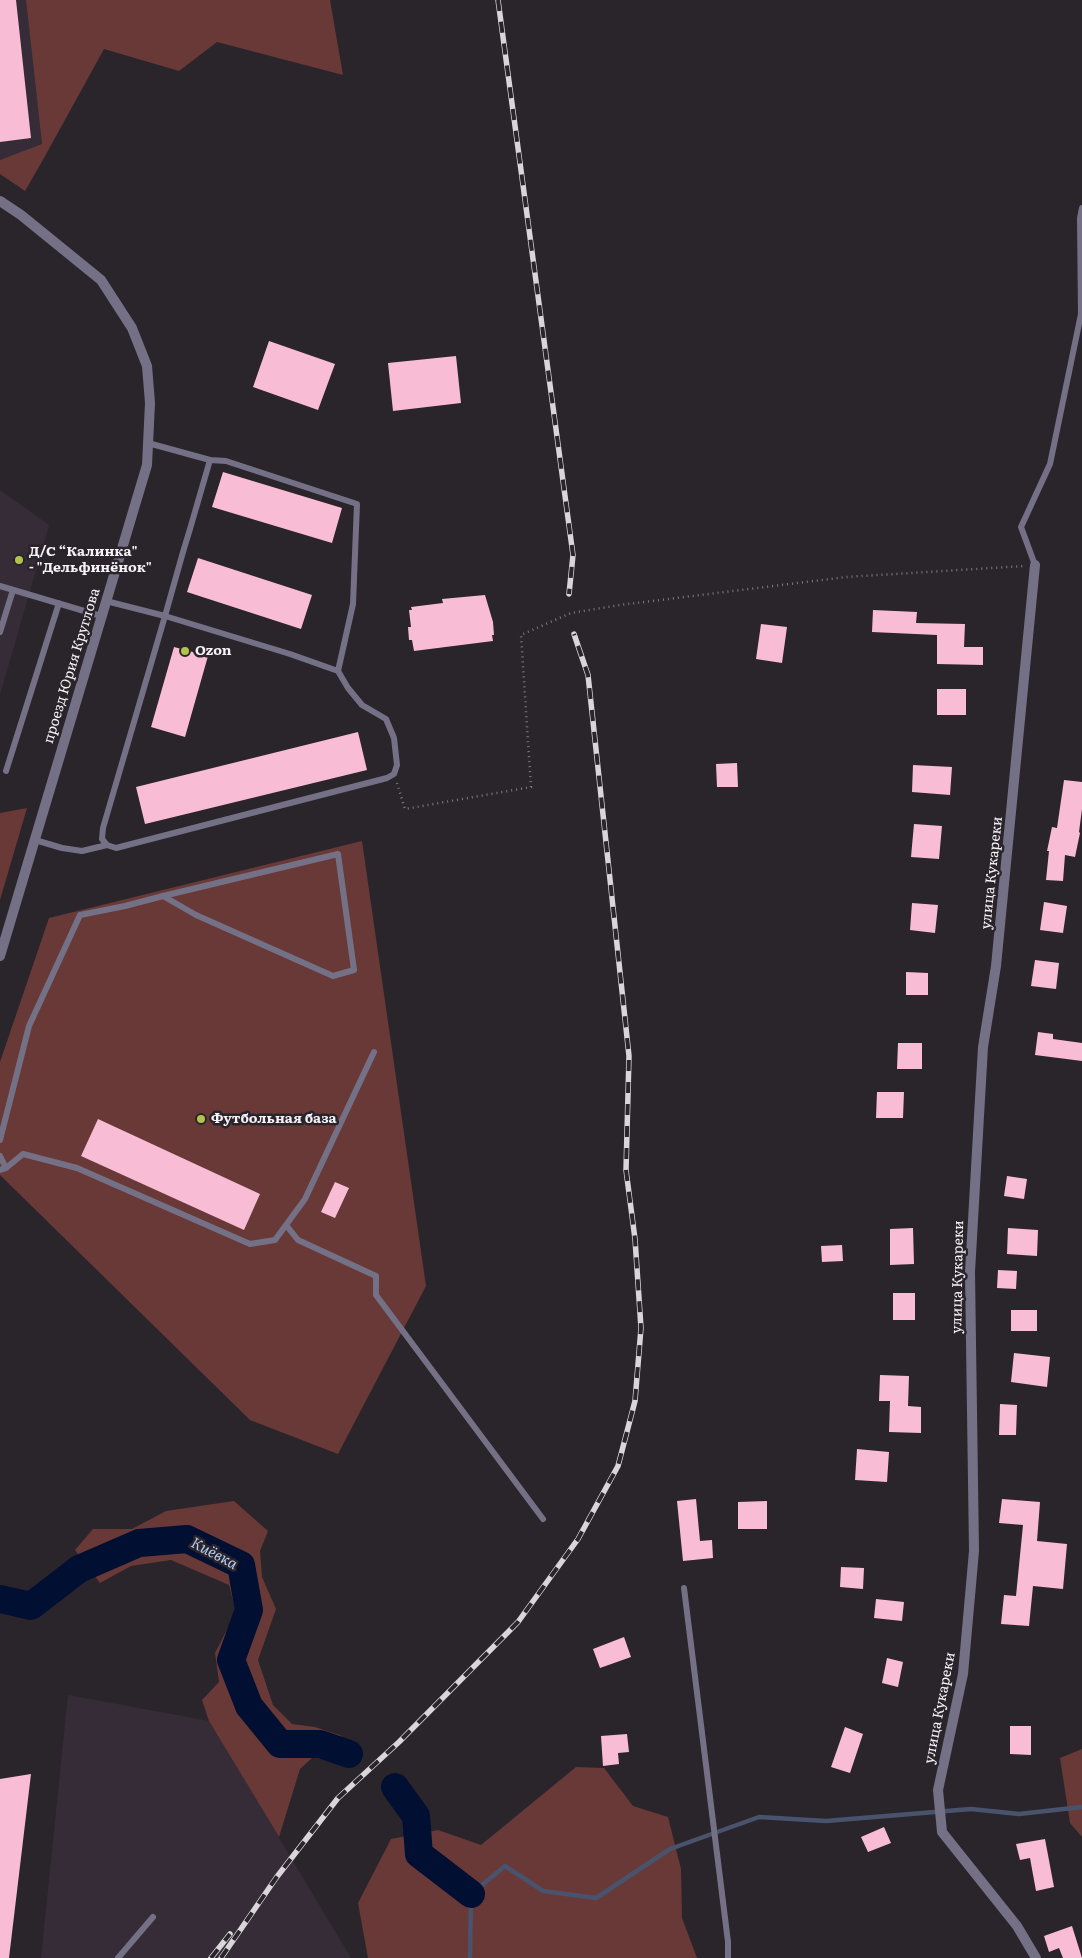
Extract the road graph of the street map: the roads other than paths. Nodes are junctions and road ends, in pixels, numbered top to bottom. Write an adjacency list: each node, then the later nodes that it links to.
1 (0, 200): 3 (street, проезд Юрия Круглова)
2 (1082, 208): 5 (lane)
3 (148, 443): 4 (lane); 8 (street, проезд Юрия Круглова)
4 (210, 460): 11 (lane); 13 (lane)
5 (1036, 566): 29 (street, улица Кукареки)
6 (0, 586): 7 (lane)
7 (13, 590): 9 (lane); 12 (lane)
8 (106, 601): 10 (street, проезд Юрия Круглова); 11 (lane)
9 (59, 603): 10 (lane); 14 (lane)
10 (102, 616): 15 (street, проезд Юрия Круглова)
11 (164, 616): 13 (lane); 16 (lane)
12 (0, 632)
13 (338, 671): 16 (lane)
14 (6, 771)
15 (35, 840): 16 (lane); 18 (street, проезд Юрия Круглова)
16 (107, 845)
17 (163, 896): 17 (lane); 20 (lane)
18 (0, 956)
19 (374, 1052): 23 (lane)
20 (0, 1140)
21 (0, 1156): 22 (lane)
22 (3, 1169): 23 (lane)
23 (286, 1224): 24 (lane)
24 (543, 1519)
25 (684, 1588): 28 (lane)
26 (153, 1917): 27 (lane)
27 (118, 1958)
28 (728, 1958)
29 (1036, 1958)

